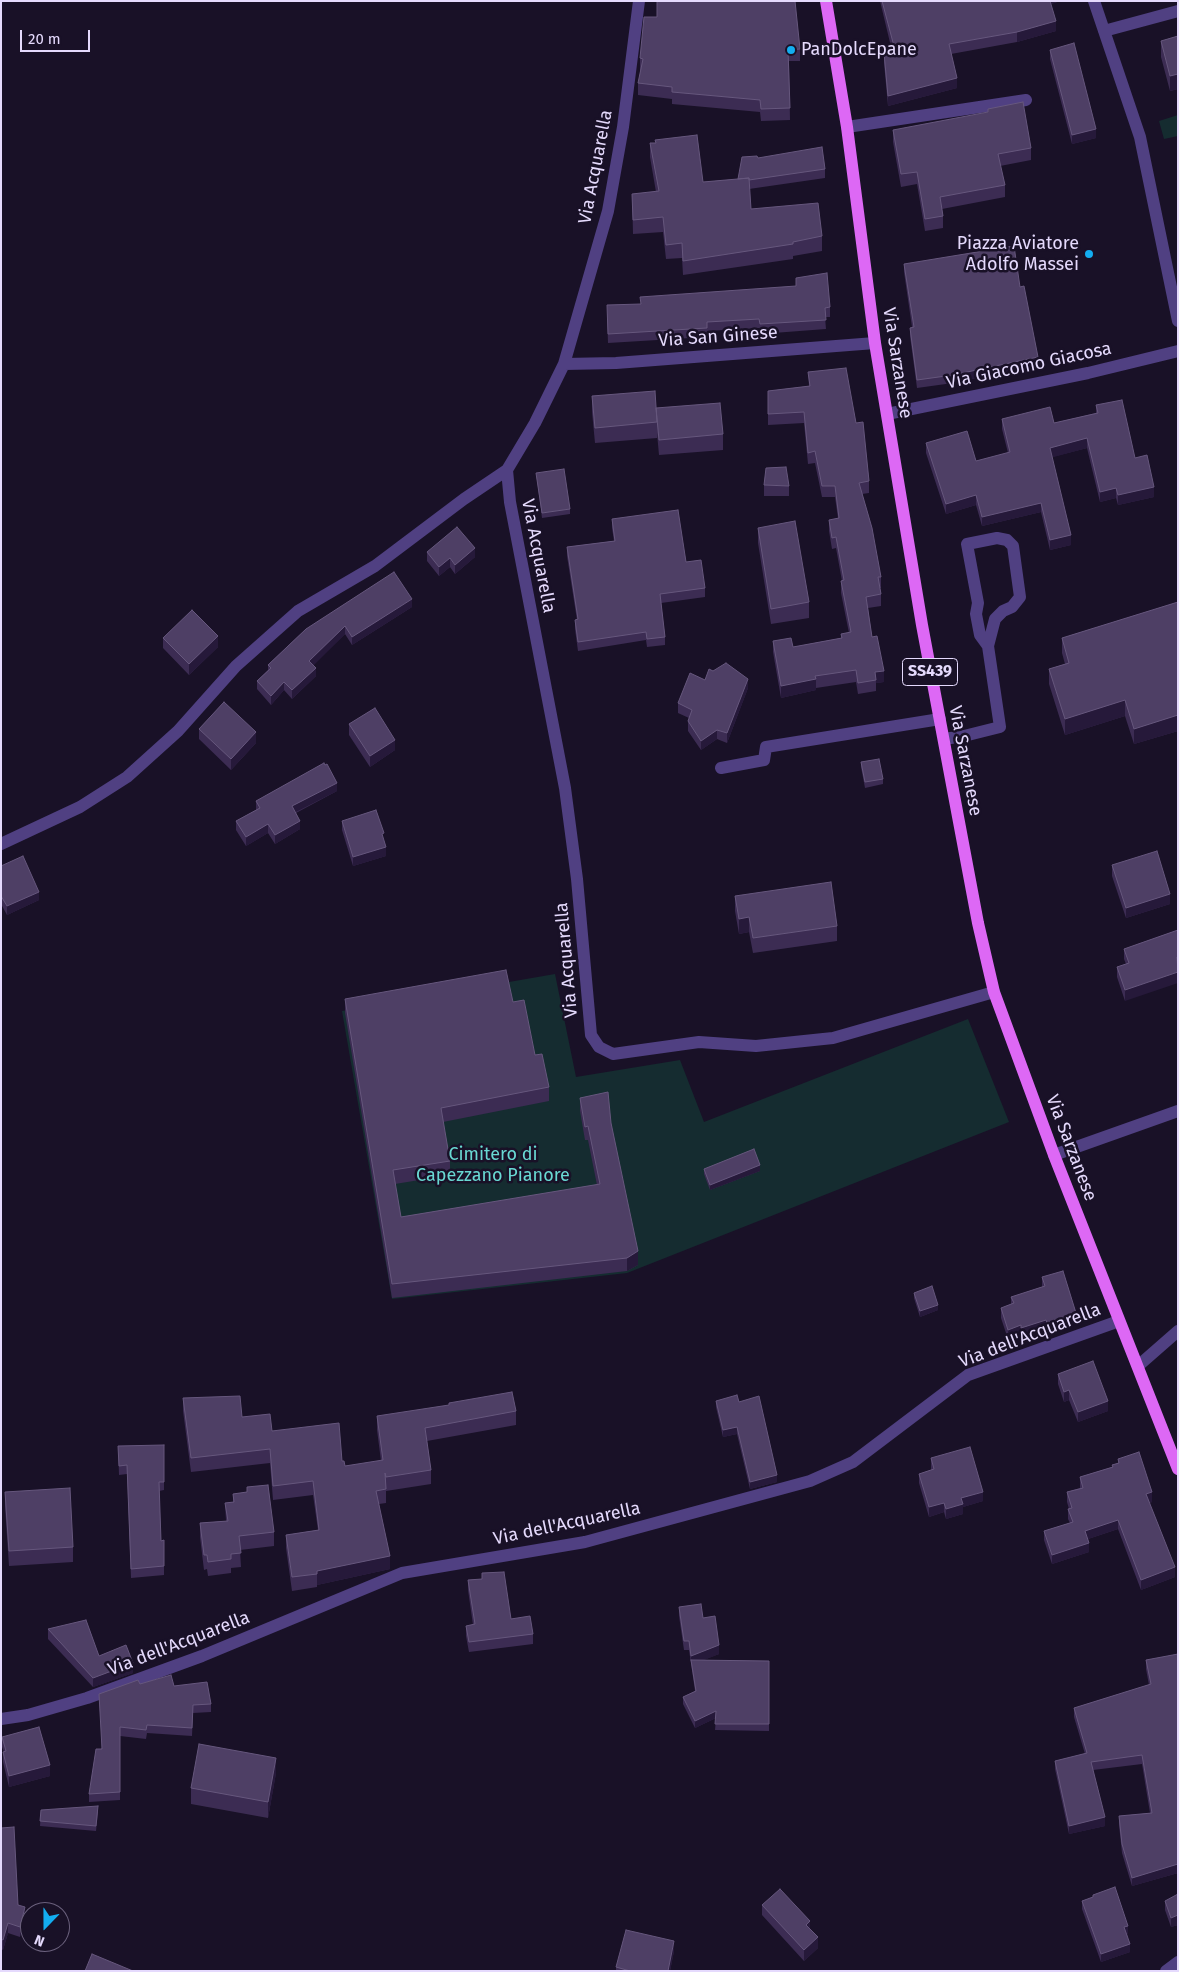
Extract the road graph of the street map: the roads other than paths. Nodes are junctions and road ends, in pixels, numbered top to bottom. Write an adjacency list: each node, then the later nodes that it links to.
1 (639, 1): 11 (street, Via Acquarella)
2 (826, 1): 7 (main road, Via Sarzanese / SS439)
3 (1094, 1): 5 (street)
4 (1178, 11): 5 (street)
5 (1104, 31): 8 (street)
6 (1026, 100): 7 (street)
7 (847, 127): 9 (main road, Via Sarzanese / SS439)
8 (1178, 321)
9 (875, 342): 11 (street, Via San Ginese); 12 (main road, Via Sarzanese / SS439)
10 (1178, 351): 12 (street, Via Giacomo Giacosa)
11 (564, 364): 13 (street, Via Acquarella)
12 (887, 414): 17 (main road, Via Sarzanese / SS439)
13 (506, 470): 20 (street, Via Acquarella); 21 (street, Via Acquarella)
14 (978, 604): 15 (street); 15 (street); 16 (street)
15 (1003, 611): 16 (street)
16 (988, 646): 18 (street)
17 (940, 719): 18 (main road, Via Sarzanese / SS439); 19 (street)
18 (944, 739): 21 (main road, Via Sarzanese / SS439)
19 (721, 768)
20 (1, 844)
21 (994, 992): 23 (main road, Via Sarzanese / SS439)
22 (1178, 1110): 23 (street)
23 (1054, 1155): 24 (main road, Via Sarzanese / SS439)
24 (1120, 1321): 26 (main road, Via Sarzanese / SS439); 28 (street, Via dell'Acquarella)
25 (1178, 1332): 26 (street)
26 (1138, 1366): 27 (main road, Via Sarzanese / SS439)
27 (1178, 1469)
28 (1, 1719)
29 (1178, 1962): 30 (street)
30 (1166, 1971)

